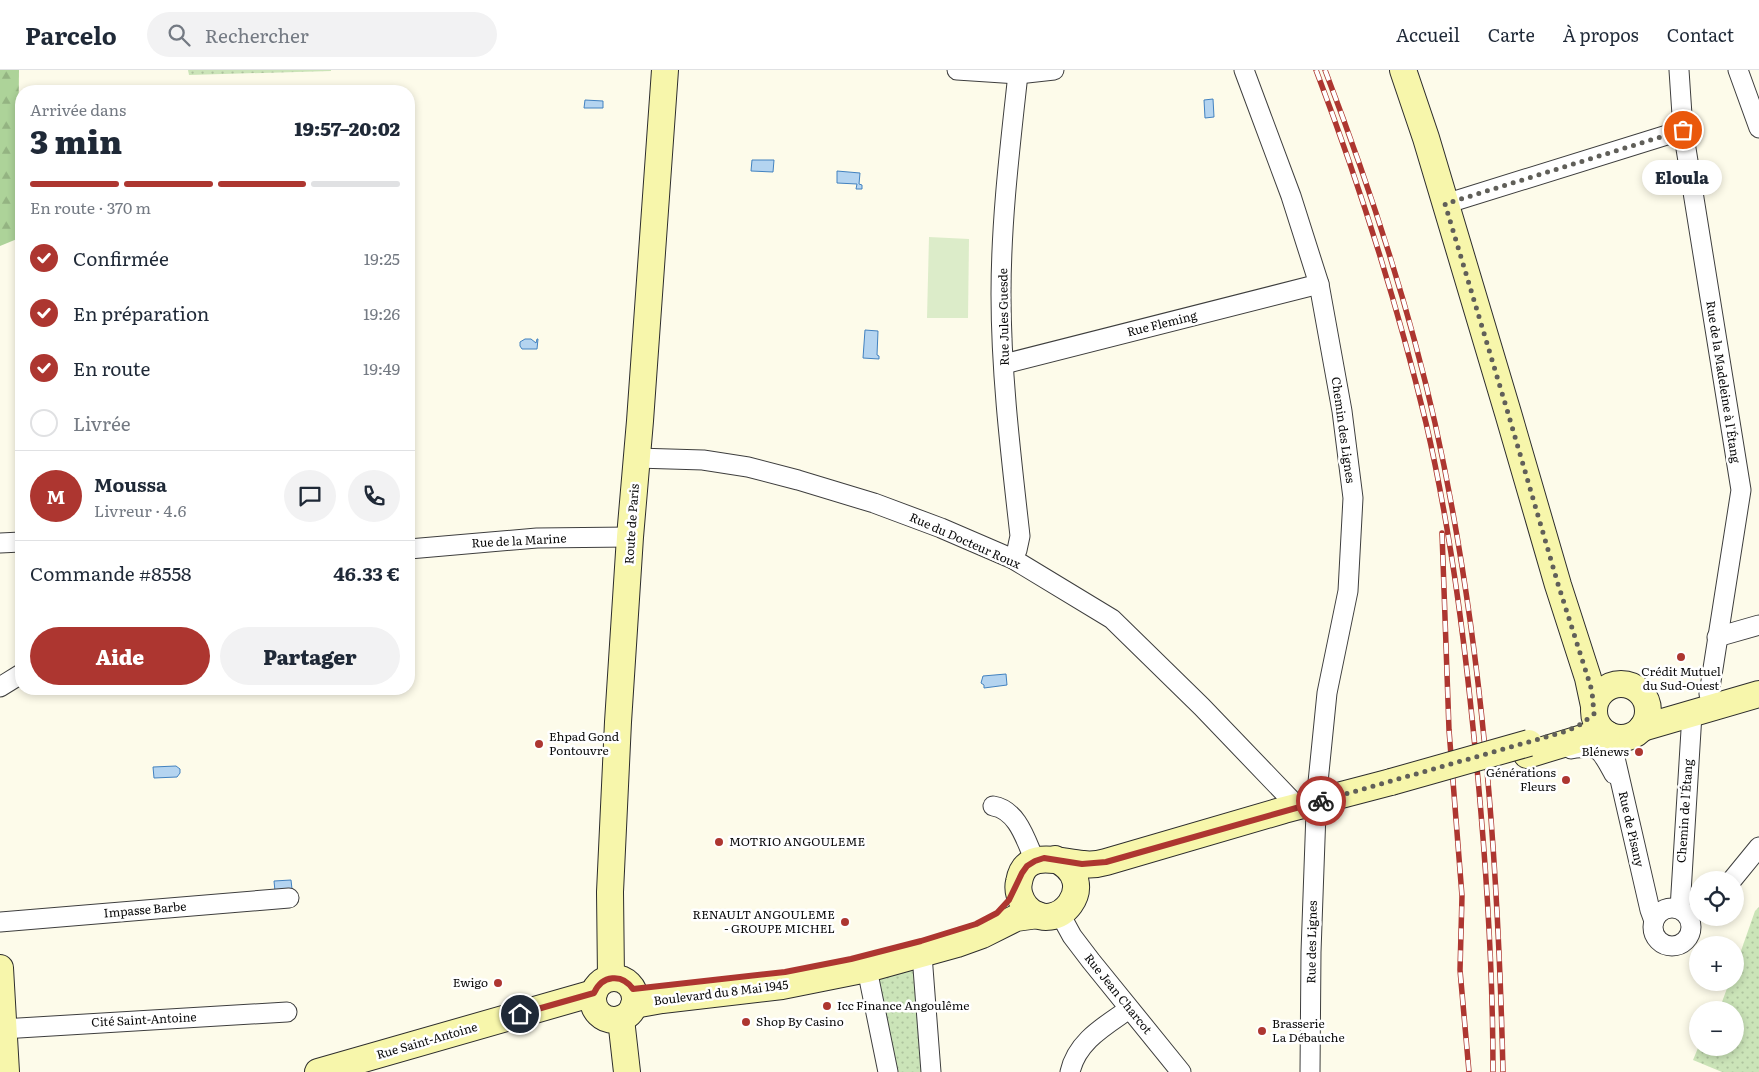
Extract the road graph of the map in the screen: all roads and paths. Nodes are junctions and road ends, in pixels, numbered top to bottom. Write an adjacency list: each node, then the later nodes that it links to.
1 (665, 70): 14 (main road, Route de Paris)
2 (957, 70): 8 (street)
3 (1054, 70): 8 (street)
4 (1244, 70): 12 (street, Chemin des Lignes)
5 (1403, 70): 11 (main road, Rue de Pisany)
6 (1679, 70): 10 (street, Rue de la Madeleine à l'Étang)
7 (1738, 70): 9 (street)
8 (1018, 74): 13 (street, Rue Jules Guesde)
9 (1759, 128)
10 (1683, 130): 11 (street); 22 (street, Rue de la Madeleine à l'Étang)
11 (1445, 204): 20 (main road, Rue de Pisany)
12 (1319, 284): 13 (street, Rue Fleming); 36 (street, Chemin des Lignes)
13 (1004, 364): 19 (street, Rue Jules Guesde)
14 (637, 461): 15 (main road, Route de Paris); 19 (street, Rue du Docteur Roux)
15 (631, 525): 18 (street, Rue de la Marine); 52 (main road, Route de Paris)
16 (15, 542): 17 (street)
17 (0, 543)
18 (415, 548)
19 (1013, 559): 36 (street, Rue du Docteur Roux)
20 (1571, 625): 25 (main road); 31 (main road, Rue de Pisany)
21 (1759, 625): 22 (street)
22 (1717, 637): 27 (street, Rue de la Madeleine à l'Étang)
23 (15, 678): 26 (street)
24 (1759, 679): 27 (main road)
25 (1619, 684): 29 (main road); 31 (main road)
26 (0, 687)
27 (1709, 694): 29 (main road)
28 (1759, 694): 30 (main road)
29 (1645, 699): 32 (main road)
30 (1692, 714): 32 (main road); 44 (street, Chemin de l'Étang)
31 (1601, 723): 32 (main road); 33 (main road, Boulevard du 8 Mai 1945); 34 (street, Rue de Pisany)
32 (1642, 728)
33 (1528, 749): 34 (street); 36 (main road, Boulevard du 8 Mai 1945)
34 (1622, 788): 46 (street, Rue de Pisany)
35 (993, 806): 39 (street)
36 (1301, 810): 37 (main road, Boulevard du 8 Mai 1945); 64 (street, Rue des Lignes)
37 (1220, 834): 39 (main road, Boulevard du 8 Mai 1945); 43 (main road, Boulevard du 8 Mai 1945)
38 (1759, 847): 40 (street)
39 (1045, 860): 41 (main road); 43 (main road)
40 (1739, 871)
41 (1018, 882): 43 (main road); 52 (main road, Boulevard du 8 Mai 1945)
42 (289, 898): 47 (street, Impasse Barbe)
43 (1057, 909): 49 (main road, Boulevard du 8 Mai 1945); 53 (street, Rue Jean Charcot)
44 (1680, 909): 45 (street); 46 (street)
45 (1689, 916)
46 (1654, 921): 48 (street)
47 (0, 922)
48 (1694, 926)
49 (922, 955): 51 (main road, Boulevard du 8 Mai 1945); 61 (street)
50 (0, 968): 55 (main road)
51 (867, 968): 52 (main road, Boulevard du 8 Mai 1945); 60 (street)
52 (615, 999): 57 (main road, Rue Saint-Antoine); 58 (main road, Rue Saint-Antoine); 59 (main road, Route de Paris)
53 (1129, 1009): 62 (street); 63 (street, Rue Jean Charcot)
54 (286, 1012): 55 (street, Cité Saint-Antoine)
55 (2, 1029): 56 (main road)
56 (6, 1072)
57 (318, 1072)
58 (376, 1072)
59 (627, 1072)
60 (888, 1072)
61 (931, 1072)
62 (1070, 1072)
63 (1181, 1072)
64 (1310, 1072)

